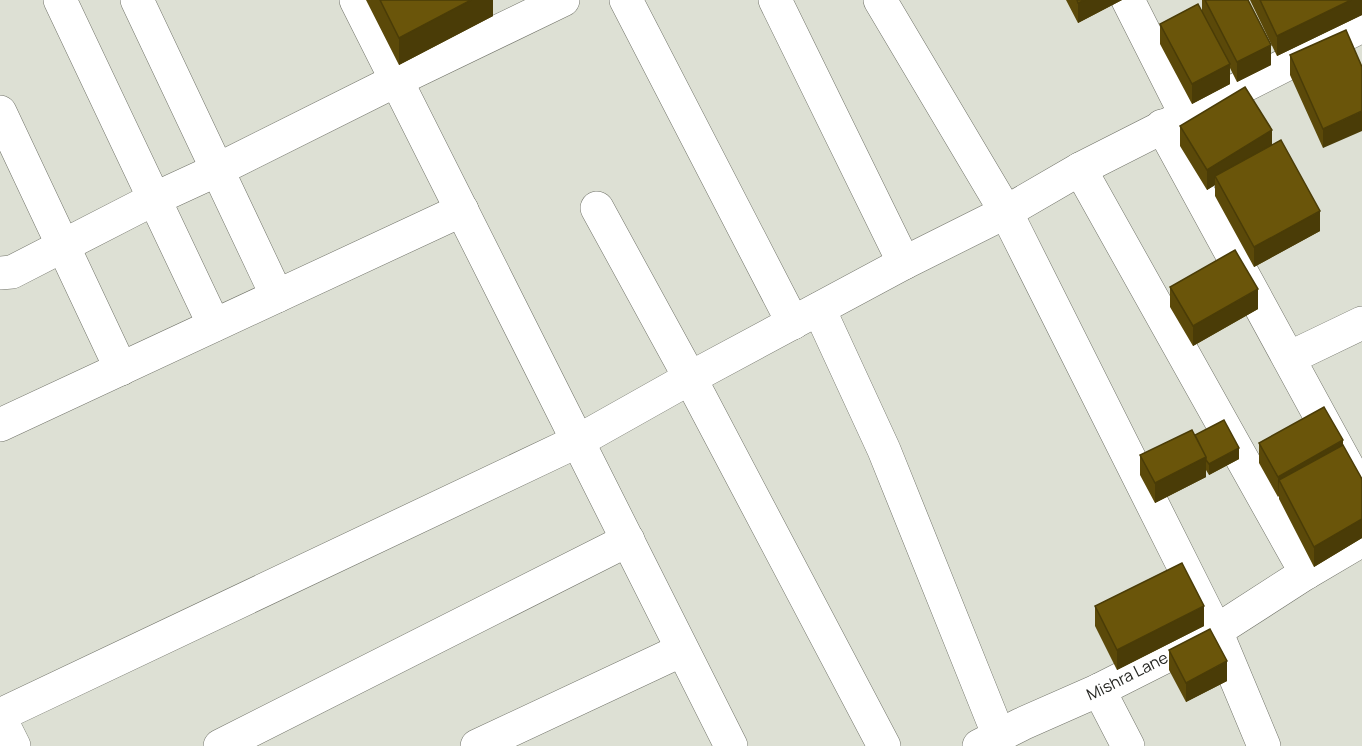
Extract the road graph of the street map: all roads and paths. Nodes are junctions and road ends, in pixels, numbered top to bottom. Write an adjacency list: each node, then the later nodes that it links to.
1 (60, 0): 17 (street)
2 (136, 0): 16 (street)
3 (356, 0): 12 (street)
4 (563, 0): 12 (street)
5 (626, 0): 25 (street)
6 (776, 0): 22 (street)
7 (879, 0): 20 (street)
8 (1128, 0): 14 (street)
9 (1362, 26): 11 (street)
10 (1263, 39): 11 (street)
11 (1278, 69): 14 (street)
12 (397, 80): 16 (street); 19 (street)
13 (0, 112): 21 (street)
14 (1174, 121): 15 (street); 28 (street)
15 (1080, 169): 20 (street); 36 (street)
16 (217, 170): 17 (street); 24 (street)
17 (154, 199): 21 (street); 27 (street)
18 (597, 208): 30 (street)
19 (462, 210): 24 (street); 32 (street)
20 (1006, 212): 22 (street); 37 (street)
21 (63, 246): 23 (street); 29 (street)
22 (904, 263): 25 (street)
23 (0, 273)
24 (277, 296): 27 (street)
25 (806, 316): 30 (street); 41 (street)
26 (1362, 323): 28 (street)
27 (214, 325): 29 (street)
28 (1289, 358): 33 (street)
29 (121, 369): 31 (street)
30 (690, 378): 32 (street); 46 (street)
31 (0, 425)
32 (578, 441): 34 (street); 40 (street)
33 (1362, 493)
34 (627, 540): 38 (street); 43 (street)
35 (1362, 540): 36 (street, Mishra Lane)
36 (1306, 573): 37 (street, Mishra Lane)
37 (1216, 631): 39 (street, Mishra Lane); 48 (street)
38 (682, 650): 44 (street); 45 (street)
39 (1099, 690): 41 (street, Mishra Lane); 47 (street)
40 (0, 717): 42 (street)
41 (989, 741)
42 (14, 746)
43 (220, 746)
44 (477, 746)
45 (730, 746)
46 (884, 746)
47 (1128, 746)
48 (1264, 746)

